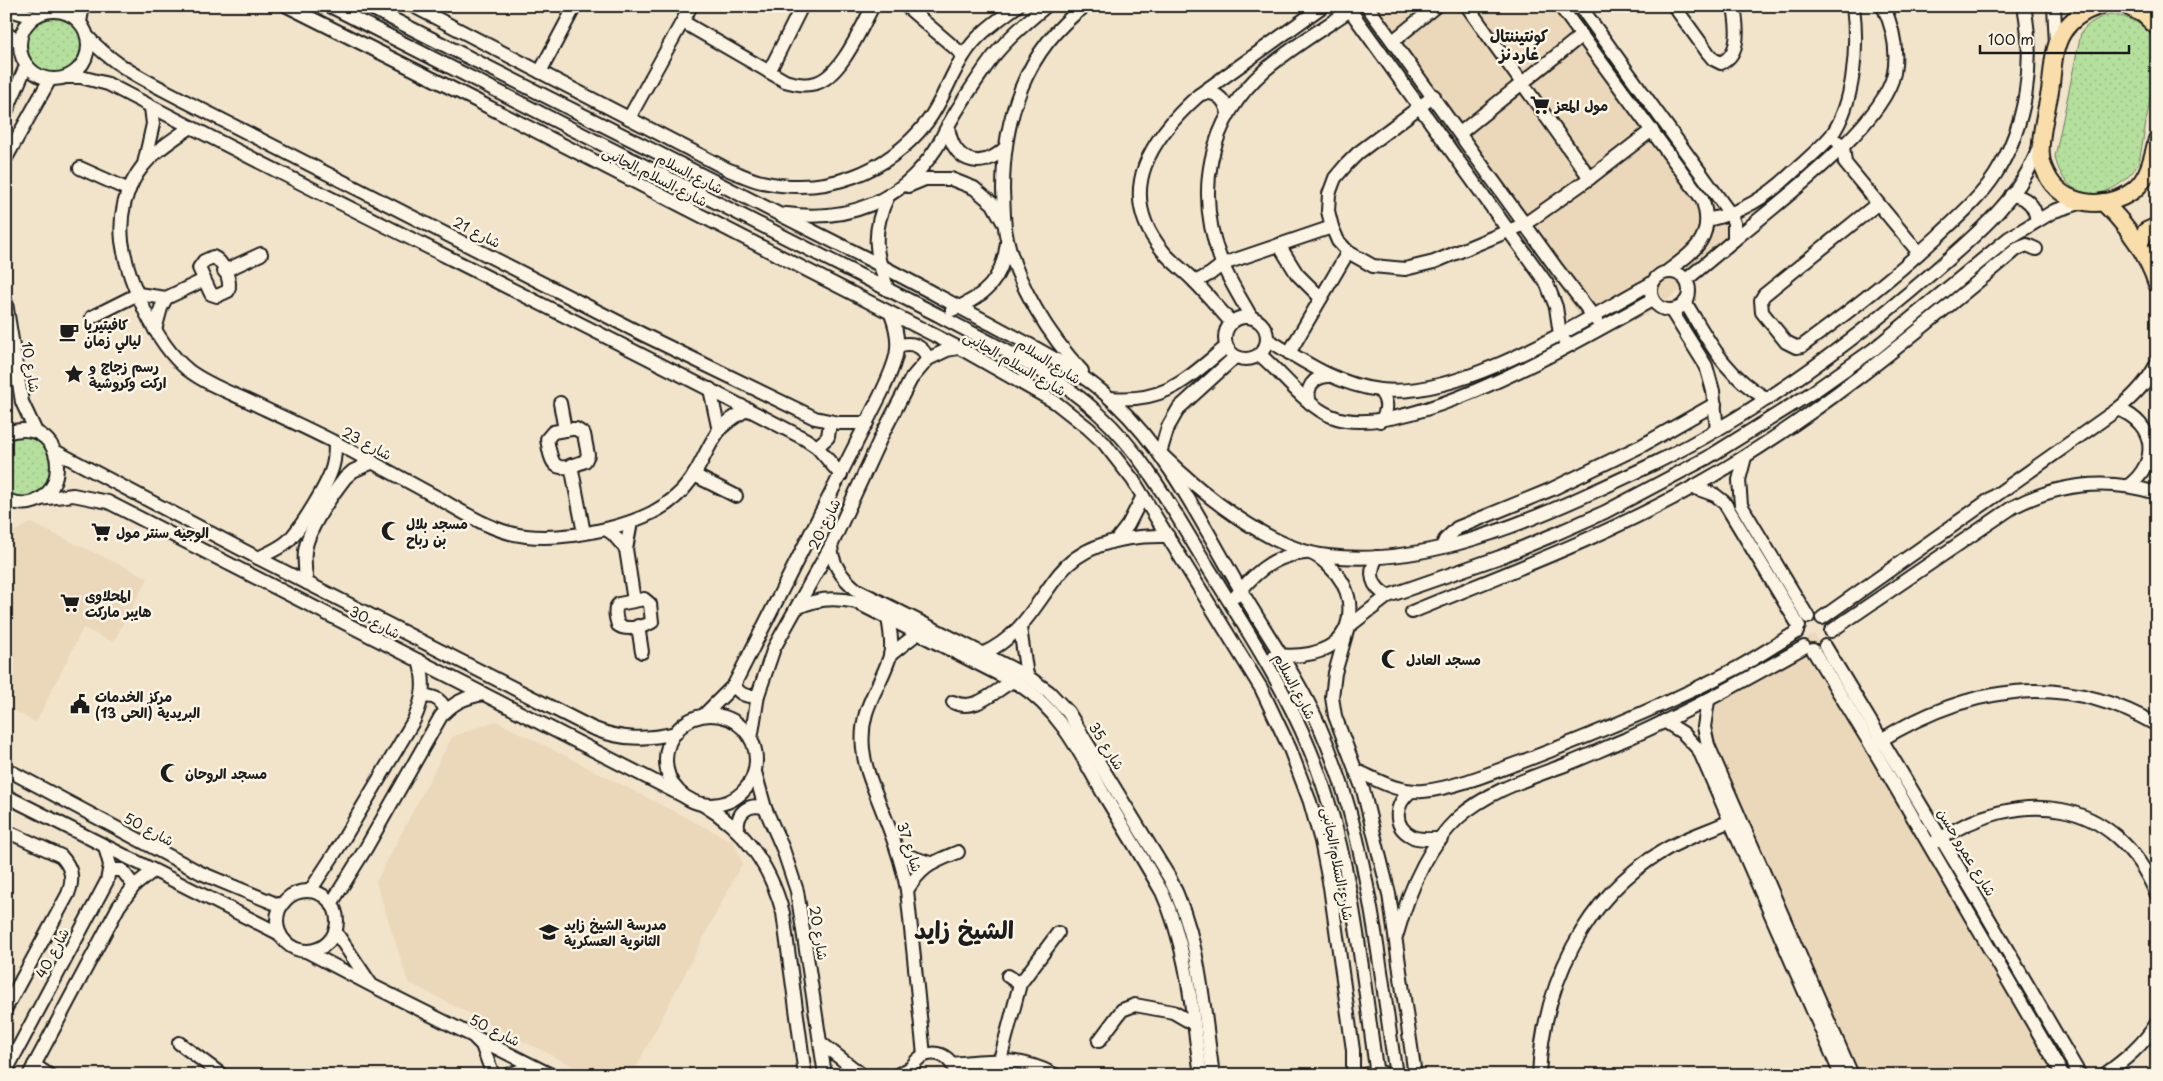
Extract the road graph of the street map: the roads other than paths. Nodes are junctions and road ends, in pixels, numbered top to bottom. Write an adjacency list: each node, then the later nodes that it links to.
1 (83, 6): 31 (street)
2 (287, 6): 119 (street, شارع السلام الجانبى)
3 (330, 6): 109 (street, شارع السلام)
4 (367, 6): 83 (street, شارع السلام)
5 (413, 6): 42 (street)
6 (574, 6): 42 (street)
7 (691, 6): 32 (street)
8 (802, 6): 43 (street)
9 (873, 6): 43 (street)
10 (906, 6): 40 (street)
11 (1017, 6): 40 (street)
12 (1046, 6): 55 (street)
13 (1085, 6): 64 (street)
14 (1324, 6): 47 (street)
15 (1367, 6): 37 (street)
16 (1436, 6): 37 (street)
17 (1467, 6): 46 (street)
18 (1560, 6): 35 (street)
19 (1580, 6): 84 (street)
20 (1674, 6): 21 (street)
21 (1734, 6)
22 (1853, 6): 53 (street)
23 (1883, 6): 56 (street)
24 (2024, 6): 98 (street)
25 (2054, 6): 39 (street)
26 (2100, 6): 39 (main road)
27 (2129, 7): 33 (main road)
28 (1351, 8): 49 (street); 52 (street)
29 (6, 9): 30 (street)
30 (42, 12): 31 (street); 38 (street)
31 (80, 22): 36 (street)
32 (683, 22): 43 (street); 54 (street)
33 (2157, 27)
34 (6, 32): 38 (street)
35 (1582, 35): 46 (street); 58 (street)
36 (87, 36): 44 (street); 71 (street, شارع 21)
37 (1393, 41): 48 (street)
38 (20, 43): 41 (street)
39 (2056, 48): 62 (main road)
40 (963, 55): 54 (street)
41 (26, 66): 45 (street); 51 (street)
42 (540, 72): 54 (street)
43 (768, 72)
44 (67, 77): 45 (street); 50 (street)
45 (50, 79): 66 (street)
46 (1522, 83): 59 (street); 73 (street)
47 (1199, 95): 52 (street); 106 (street)
48 (1434, 96): 49 (street); 59 (street)
49 (1420, 106): 90 (street); 91 (street)
50 (151, 107): 57 (street); 69 (street, شارع 23)
51 (6, 112)
52 (1228, 112): 100 (street)
53 (1842, 113): 56 (street); 60 (street)
54 (630, 118)
55 (948, 125): 64 (street); 75 (street)
56 (1863, 125): 63 (street)
57 (190, 127): 69 (street, شارع 23); 77 (street)
58 (1652, 130): 73 (street); 85 (street)
59 (1460, 133): 87 (street)
60 (1831, 135): 63 (street); 65 (street)
61 (2157, 139): 81 (main road)
62 (2041, 142): 78 (street); 80 (main road)
63 (1843, 146): 67 (street); 68 (street)
64 (1005, 148): 89 (street)
65 (1819, 148): 67 (street); 72 (street)
66 (6, 158)
67 (1829, 159): 68 (street); 74 (street)
68 (1845, 163): 82 (street)
69 (144, 164): 76 (street, شارع 23)
70 (80, 168): 76 (street)
71 (329, 175): 77 (street); 116 (street, شارع 21)
72 (1788, 177): 74 (street); 84 (street)
73 (1590, 178): 87 (street)
74 (1796, 187): 93 (street)
75 (902, 188): 79 (street); 89 (street)
76 (129, 190): 110 (street, شارع 23)
77 (320, 194): 125 (street)
78 (2011, 195): 86 (street); 144 (street)
79 (888, 196): 83 (street); 101 (street)
80 (2083, 202): 81 (main road); 86 (street)
81 (2102, 202): 94 (main road)
82 (1877, 204): 98 (street); 98 (street)
83 (776, 212): 101 (street, شارع السلام)
84 (1731, 215): 85 (street); 93 (street)
85 (1707, 220): 103 (street)
86 (2037, 221): 191 (street)
87 (1525, 224): 91 (street); 121 (street)
88 (2157, 226): 94 (main road)
89 (1005, 227): 92 (street)
90 (1332, 227): 95 (street); 97 (street)
91 (1509, 231): 97 (street); 128 (street)
92 (1007, 240): 117 (street); 140 (street)
93 (1734, 240): 105 (street)
94 (2139, 244): 108 (main road)
95 (1279, 245): 100 (street); 112 (street)
96 (2036, 249): 162 (street)
97 (1348, 252): 112 (street)
98 (1919, 253)
99 (261, 254): 102 (street)
100 (1223, 264): 106 (street); 123 (street)
101 (879, 265): 109 (street); 117 (street, شارع السلام)
102 (224, 271): 104 (street); 104 (street)
103 (1668, 271): 105 (street); 107 (street)
104 (204, 280): 111 (street)
105 (1686, 280): 114 (street)
106 (1195, 282): 124 (street)
107 (1652, 283): 113 (street); 121 (street)
108 (2157, 284)
109 (888, 290): 120 (street, شارع السلام)
110 (138, 294): 111 (street); 122 (street); 127 (street, شارع 23)
111 (166, 298): 127 (street)
112 (1321, 298): 134 (street)
113 (1652, 300): 118 (street); 126 (street)
114 (1685, 302): 118 (street); 144 (street)
115 (6, 303): 156 (street, شارع 10)
116 (590, 307): 125 (street); 151 (street, شارع 21)
117 (958, 307): 120 (street); 140 (street, شارع السلام)
118 (1671, 310): 147 (street)
119 (891, 314): 130 (street, شارع 20); 133 (street, شارع السلام الجانبى)
120 (938, 315): 165 (street, شارع السلام)
121 (1594, 315): 126 (street); 128 (street)
122 (92, 317)
123 (1251, 317): 124 (street); 129 (street)
124 (1231, 322): 132 (street)
125 (581, 323): 141 (street)
126 (1601, 327): 131 (street)
127 (155, 330): 158 (street, شارع 23)
128 (1560, 334): 131 (street); 142 (street)
129 (1267, 339): 134 (street); 135 (street)
130 (898, 346): 137 (street); 152 (street, شارع 20)
131 (1567, 346): 150 (street)
132 (1226, 347): 136 (street); 143 (street)
133 (958, 348): 137 (street, شارع 20); 168 (street, شارع السلام الجانبى)
134 (1289, 353): 139 (street)
135 (1260, 355): 136 (street); 146 (street)
136 (1235, 357): 161 (street)
137 (928, 359): 182 (street, شارع 20)
138 (2157, 363): 149 (street)
139 (1328, 376): 142 (street); 146 (street)
140 (1097, 387): 143 (street, شارع السلام)
141 (710, 390): 148 (street); 155 (street)
142 (1379, 390): 150 (street)
143 (1110, 398): 161 (street, شارع السلام)
144 (1767, 399): 154 (street)
145 (560, 403): 153 (street)
146 (1310, 403): 150 (street)
147 (1715, 404): 154 (street); 183 (street)
148 (748, 409): 155 (street, شارع 23); 159 (street)
149 (2118, 409): 169 (street); 197 (street)
150 (1380, 421)
151 (830, 422): 152 (street, شارع 21); 159 (street)
152 (867, 423): 167 (street, شارع 20)
153 (565, 430): 164 (street); 164 (street)
154 (1717, 430): 183 (street)
155 (719, 431): 166 (street, شارع 23)
156 (36, 432): 157 (street); 160 (street, شارع 30)
157 (6, 433)
158 (335, 442): 163 (street, شارع 23); 188 (street)
159 (817, 447): 167 (street)
160 (55, 451): 174 (street); 188 (street, شارع 30)
161 (1160, 453): 186 (street); 190 (street, شارع السلام)
162 (1745, 457): 170 (street); 198 (street)
163 (373, 462): 178 (street, شارع 23); 189 (street)
164 (571, 465): 178 (street)
165 (1148, 470): 168 (street); 181 (street, شارع السلام)
166 (694, 475): 172 (street); 176 (street, شارع 23)
167 (841, 475): 214 (street, شارع 20)
168 (1133, 480): 173 (street, شارع السلام الجانبى)
169 (2128, 486): 171 (street); 202 (street)
170 (1693, 487): 195 (street); 198 (street)
171 (2157, 493)
172 (736, 496)
173 (1143, 496): 179 (street, شارع السلام الجانبى); 180 (street)
174 (39, 499): 175 (street, شارع 30); 210 (street, شارع 30)
175 (10, 504)
176 (631, 522): 177 (street, شارع 23); 184 (street)
177 (606, 529): 178 (street, شارع 23); 184 (street)
178 (584, 533)
179 (1168, 536): 180 (street); 185 (street, شارع السلام الجانبى)
180 (1118, 538): 201 (street)
181 (1192, 541): 185 (street); 193 (street, شارع السلام)
182 (831, 546): 194 (street, شارع 20); 207 (street, شارع 35)
183 (1442, 547): 187 (street)
184 (626, 549): 192 (street)
185 (1176, 550): 300 (street, شارع السلام الجانبى)
186 (1310, 553): 187 (street); 190 (street); 200 (street)
187 (1377, 557): 191 (street)
188 (258, 558): 189 (street, شارع 30)
189 (307, 582): 225 (street, شارع 30)
190 (1241, 591): 193 (street); 209 (street, شارع السلام)
191 (1388, 596): 200 (street)
192 (634, 600): 199 (street); 199 (street)
193 (1231, 604): 206 (street, شارع السلام)
194 (797, 608): 196 (street, شارع 35); 216 (street, شارع 20)
195 (1412, 612)
196 (888, 618): 203 (street, شارع 35); 208 (street, شارع 37)
197 (1822, 618): 198 (street); 202 (street)
198 (1801, 625): 204 (street); 233 (street)
199 (638, 626): 205 (street)
200 (1348, 627): 209 (street); 229 (street)
201 (1020, 628): 207 (street); 212 (street)
202 (1831, 631): 204 (street)
203 (918, 633): 208 (street, شارع 37); 211 (street, شارع 35)
204 (1814, 648): 219 (street); 227 (street, شارع عمرو حسن)
205 (642, 652)
206 (1260, 653): 209 (street); 285 (street, شارع السلام)
207 (982, 654): 212 (street, شارع 35)
208 (890, 655): 247 (street, شارع 37)
209 (1280, 655): 232 (street, شارع السلام)
210 (420, 661): 215 (street, شارع 30); 217 (street)
211 (993, 671): 213 (street, شارع 35); 218 (street)
212 (1027, 676): 299 (street, شارع 35)
213 (1013, 681): 218 (street); 269 (street, شارع 35)
214 (734, 685): 216 (street); 222 (street, شارع 20)
215 (483, 694): 221 (street); 236 (street, شارع 30)
216 (758, 695): 226 (street, شارع 20)
217 (422, 697): 221 (street); 253 (street)
218 (990, 697): 220 (street)
219 (1708, 701): 223 (street); 228 (street)
220 (953, 702)
221 (446, 711): 255 (street)
222 (704, 715): 225 (street); 226 (street)
223 (1664, 721): 228 (street); 242 (street)
224 (2157, 726): 227 (street)
225 (676, 732): 236 (street)
226 (751, 739): 231 (street)
227 (1877, 742): 243 (street, شارع عمرو حسن); 244 (street, شارع عمرو حسن)
228 (1704, 748): 238 (street)
229 (1355, 768): 232 (street); 233 (street); 260 (street)
230 (6, 769): 235 (street, شارع 50)
231 (755, 772): 236 (street); 237 (street, شارع 20)
232 (1337, 773): 268 (street, شارع السلام)
233 (1411, 791): 242 (street)
234 (7, 798): 239 (street)
235 (64, 799): 239 (street); 256 (street, شارع 50)
236 (696, 802): 240 (street)
237 (765, 808): 240 (street); 277 (street, شارع 20)
238 (1734, 819): 286 (street); 304 (street)
239 (55, 820): 245 (street)
240 (738, 830): 291 (street)
241 (6, 831): 270 (street)
242 (1441, 838): 260 (street)
243 (1942, 838): 244 (street); 254 (street); 262 (street, شارع عمرو حسن)
244 (1930, 846): 263 (street, شارع عمرو حسن)
245 (105, 847): 249 (street); 250 (street)
246 (958, 852): 248 (street)
247 (899, 853): 248 (street); 252 (street, شارع 37)
248 (930, 863): 252 (street)
249 (110, 870): 251 (street); 282 (street, شارع 40)
250 (153, 871): 251 (street); 259 (street)
251 (134, 886): 281 (street)
252 (908, 890): 278 (street, شارع 37)
253 (310, 891): 255 (street); 256 (street)
254 (2157, 895)
255 (331, 904): 257 (street)
256 (281, 906): 259 (street)
257 (335, 931): 261 (street); 267 (street)
258 (1058, 933): 266 (street)
259 (280, 934): 261 (street)
260 (1396, 939): 265 (street)
261 (306, 951): 267 (street, شارع 50)
262 (2014, 963): 263 (street); 306 (street, شارع عمرو حسن)
263 (2002, 970): 305 (street, شارع عمرو حسن)
264 (1008, 976): 266 (street)
265 (1402, 981): 268 (street); 303 (street)
266 (1020, 984): 279 (street)
267 (371, 986): 274 (street, شارع 50)
268 (1384, 997): 302 (street, شارع السلام)
269 (1190, 998): 271 (street); 273 (street, شارع 35)
270 (6, 1008)
271 (1173, 1012): 273 (street); 275 (street)
272 (2157, 1023): 307 (street)
273 (1194, 1024): 298 (street, شارع 35)
274 (474, 1036): 284 (street, شارع 50); 289 (street)
275 (1099, 1041)
276 (179, 1043): 288 (street)
277 (820, 1043): 292 (street, شارع 20); 293 (street)
278 (924, 1055): 280 (street); 283 (street)
279 (1000, 1060): 280 (street); 297 (street)
280 (954, 1069)
281 (31, 1070): 287 (street)
282 (6, 1071)
283 (910, 1071): 294 (street)
284 (547, 1073): 290 (street)
285 (1381, 1074): 301 (street)
286 (1847, 1074)
287 (49, 1075)
288 (222, 1075)
289 (493, 1075)
290 (508, 1075)
291 (805, 1075)
292 (825, 1075)
293 (862, 1075)
294 (897, 1075)
295 (976, 1075): 296 (street)
296 (1014, 1075)
297 (1055, 1075)
298 (1201, 1075)
299 (1213, 1075)
300 (1353, 1075)
301 (1363, 1075)
302 (1396, 1075)
303 (1415, 1075)
304 (1539, 1075)
305 (2063, 1075)
306 (2080, 1075)
307 (2104, 1075)

